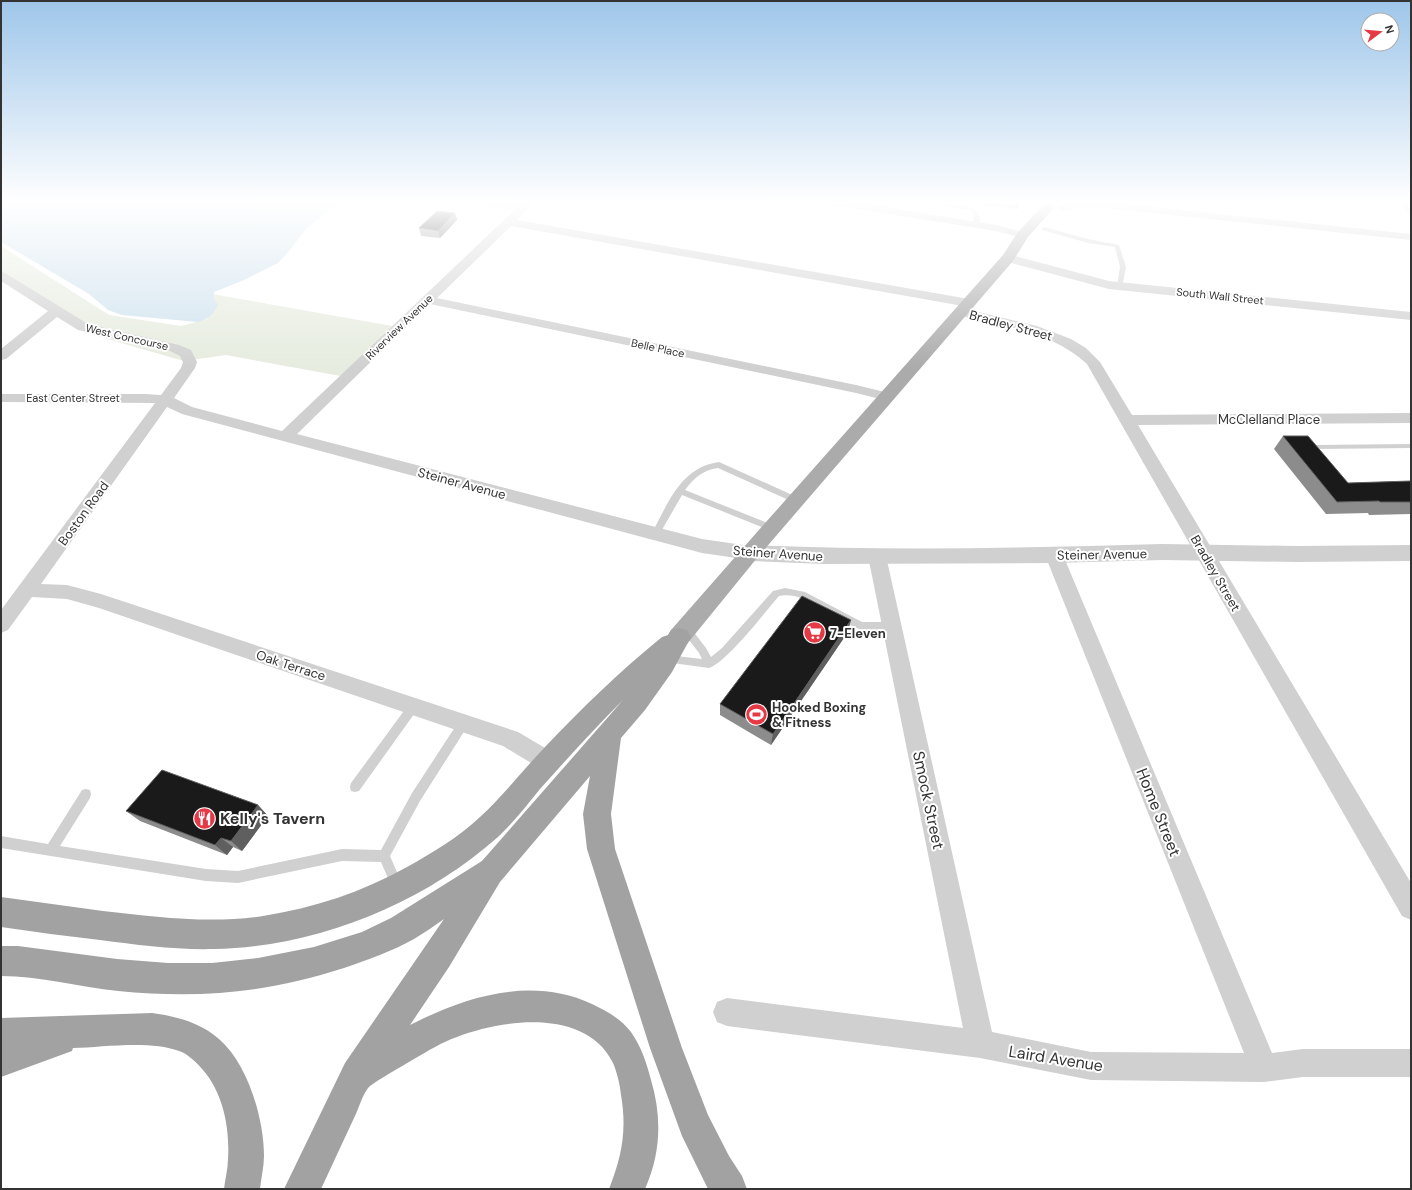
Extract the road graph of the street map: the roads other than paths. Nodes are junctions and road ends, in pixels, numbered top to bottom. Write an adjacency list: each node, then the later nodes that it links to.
1 (473, 257): 7 (street, Riverview Avenue)
2 (692, 257): 8 (street, Bradley Street)
3 (1120, 257): 6 (lane)
4 (1008, 258): 6 (street, South Wall Street); 8 (main road)
5 (1, 276): 9 (street, West Concourse)
6 (1120, 286): 10 (street, South Wall Street)
7 (428, 300): 12 (street, Belle Place); 17 (street, Riverview Avenue)
8 (965, 308): 12 (main road); 16 (street, Bradley Street)
9 (56, 311): 11 (street); 14 (street, West Concourse)
10 (1411, 316)
11 (1, 356)
12 (888, 397): 21 (main road)
13 (1, 398): 14 (street, East Center Street)
14 (165, 400): 17 (street, Steiner Avenue); 29 (street, Boston Road)
15 (1411, 418): 16 (street, McClelland Place)
16 (1127, 420): 25 (street, Bradley Street)
17 (285, 437): 23 (street, Steiner Avenue)
18 (1411, 446): 19 (lane)
19 (1315, 447)
20 (680, 491): 21 (lane); 22 (lane); 23 (lane)
21 (796, 500): 22 (main road)
22 (772, 528): 24 (main road)
23 (656, 533): 24 (street, Steiner Avenue)
24 (750, 553): 28 (street, Steiner Avenue); 32 (main road)
25 (1204, 553): 26 (street, Steiner Avenue); 27 (street, Steiner Avenue); 45 (street, Bradley Street)
26 (1411, 553)
27 (1054, 555): 28 (street, Steiner Avenue); 54 (street, Home Street)
28 (877, 556): 31 (street, Smock Street)
29 (27, 590): 30 (street, Boston Road); 34 (street, Oak Terrace)
30 (1, 625)
31 (893, 626): 33 (lane); 51 (street, Smock Street)
32 (677, 642): 33 (lane); 33 (lane); 36 (highway); 37 (highway)
33 (709, 664)
34 (413, 707): 35 (street, Oak Terrace); 38 (lane)
35 (463, 724): 37 (street, Oak Terrace); 42 (lane)
36 (609, 736): 43 (highway); 59 (highway)
37 (549, 762): 44 (highway)
38 (355, 787)
39 (86, 794): 41 (lane)
40 (1, 842): 41 (lane)
41 (51, 850): 42 (lane)
42 (384, 856): 44 (lane)
43 (492, 871): 47 (highway); 55 (highway)
44 (397, 888): 46 (highway)
45 (1411, 907)
46 (1, 912)
47 (1, 961)
48 (726, 1012): 51 (street, Laird Avenue)
49 (78, 1032): 50 (highway); 52 (highway); 56 (highway)
50 (1, 1034)
51 (980, 1044): 54 (street, Laird Avenue)
52 (1, 1060)
53 (1411, 1063): 54 (street, Laird Avenue)
54 (1264, 1068)
55 (357, 1075): 57 (highway); 58 (highway)
56 (243, 1184)
57 (302, 1189)
58 (627, 1189)
59 (729, 1189)

